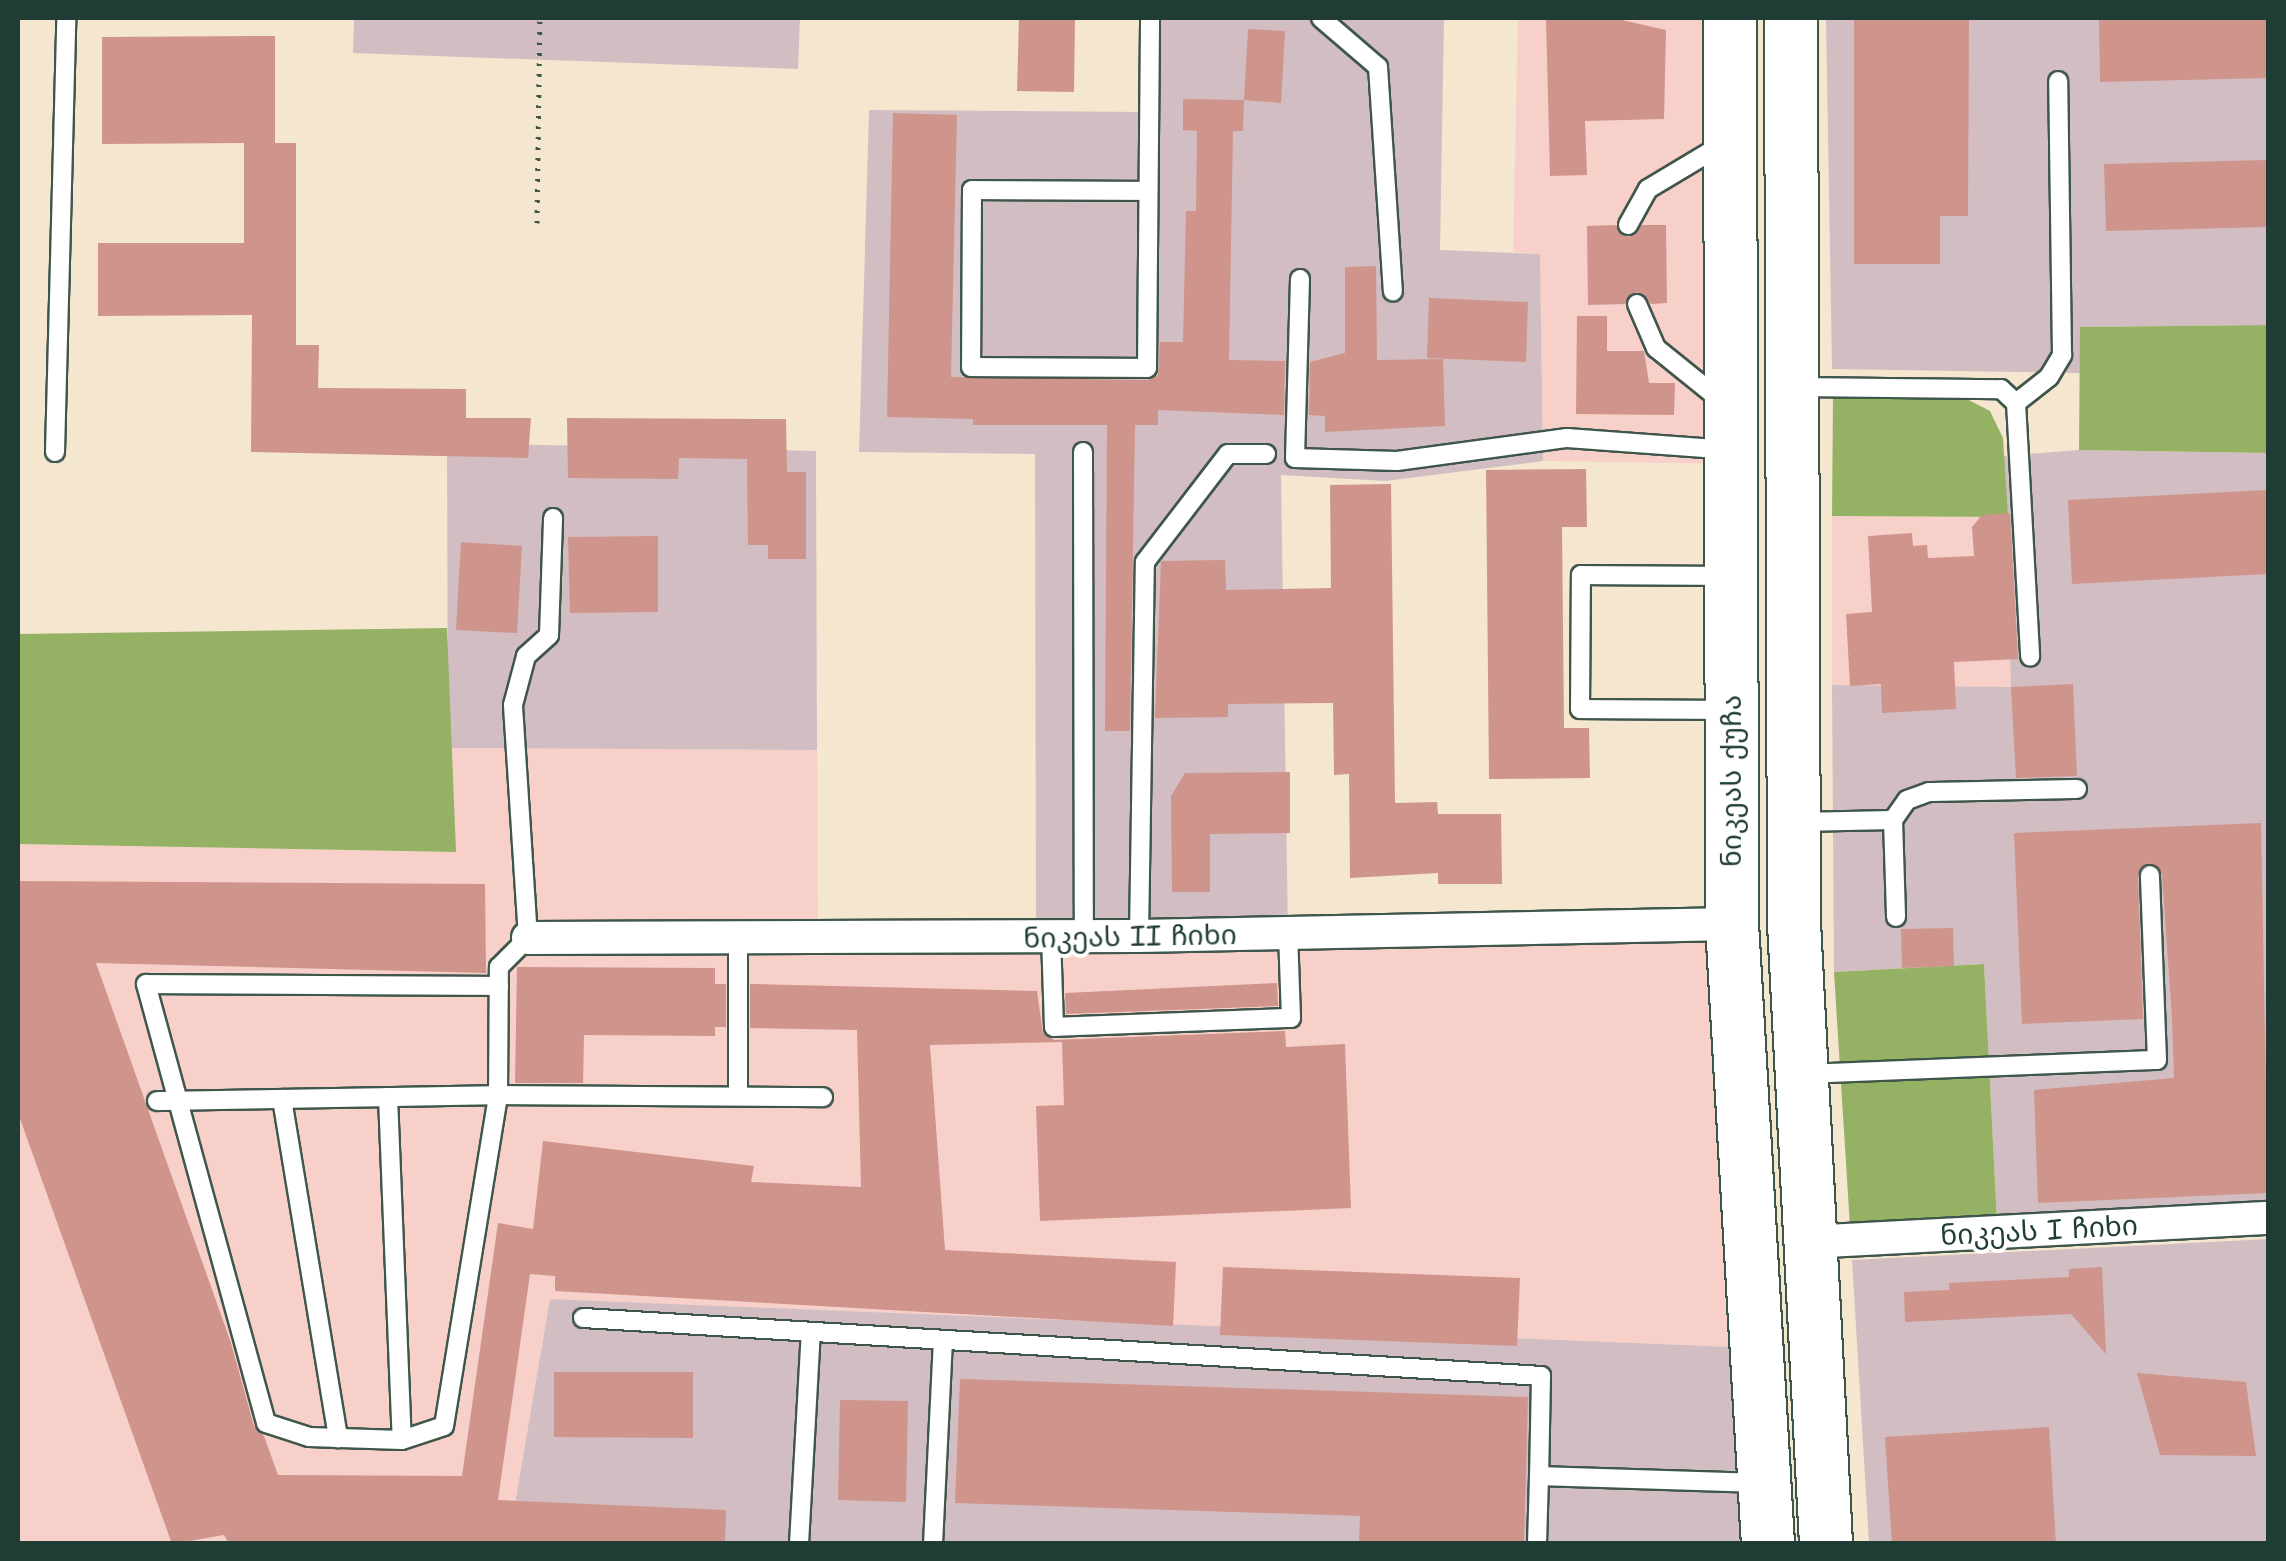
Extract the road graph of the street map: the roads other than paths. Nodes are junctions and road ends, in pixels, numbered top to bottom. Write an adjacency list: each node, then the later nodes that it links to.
1 (66, 18): 16 (lane)
2 (1150, 18): 8 (lane)
3 (1321, 18): 11 (lane)
4 (1730, 18): 7 (main road, ნიკეას ქუჩა)
5 (1792, 18): 13 (main road)
6 (2058, 81): 14 (lane)
7 (1730, 141): 9 (lane); 15 (main road, ნიკეას ქუჩა)
8 (1148, 191): 8 (lane)
9 (1628, 225)
10 (1300, 280): 15 (lane)
11 (1393, 291)
12 (1637, 304): 15 (lane)
13 (1792, 387): 14 (lane); 25 (main road)
14 (2016, 403): 21 (lane)
15 (1729, 428): 20 (main road, ნიკეას ქუჩა)
16 (55, 452)
17 (1083, 452): 30 (lane)
18 (1266, 454): 31 (lane)
19 (553, 518): 33 (lane)
20 (1731, 576): 22 (main road, ნიკეას ქუჩა); 22 (lane)
21 (2030, 657)
22 (1731, 710): 28 (main road, ნიკეას ქუჩა)
23 (2077, 788): 24 (lane)
24 (1893, 820): 25 (lane); 27 (lane)
25 (1794, 822): 35 (main road)
26 (2150, 875): 35 (lane)
27 (1896, 917)
28 (1732, 924): 29 (street, ნიკეას II ჩიხი); 51 (main road, ნიკეას ქუჩა)
29 (1288, 934): 30 (lane); 31 (street, ნიკეას II ჩიხი)
30 (1067, 936): 31 (street, ნიკეას II ჩიხი); 32 (street, ნიკეას II ჩიხი)
31 (1139, 936)
32 (738, 937): 33 (street, ნიკეას II ჩიხი); 37 (lane)
33 (528, 938): 34 (lane)
34 (499, 986): 36 (lane); 41 (lane)
35 (1801, 1074): 44 (main road)
36 (498, 1095): 37 (lane); 38 (lane); 49 (lane)
37 (738, 1096): 39 (lane)
38 (388, 1097): 40 (lane); 49 (lane)
39 (823, 1097)
40 (282, 1099): 41 (lane); 48 (lane)
41 (180, 1100): 42 (lane); 48 (lane)
42 (158, 1101)
43 (2268, 1218): 44 (street, ნიკეას I ჩიხი)
44 (1810, 1242): 56 (main road)
45 (583, 1318): 46 (lane)
46 (811, 1332): 47 (lane); 52 (lane)
47 (944, 1340): 50 (lane); 53 (lane)
48 (338, 1438): 49 (lane)
49 (402, 1440)
50 (1539, 1476): 51 (lane); 54 (lane)
51 (1764, 1484): 55 (main road, ნიკეას ქუჩა)
52 (799, 1544)
53 (933, 1544)
54 (1537, 1544)
55 (1768, 1544)
56 (1826, 1544)

